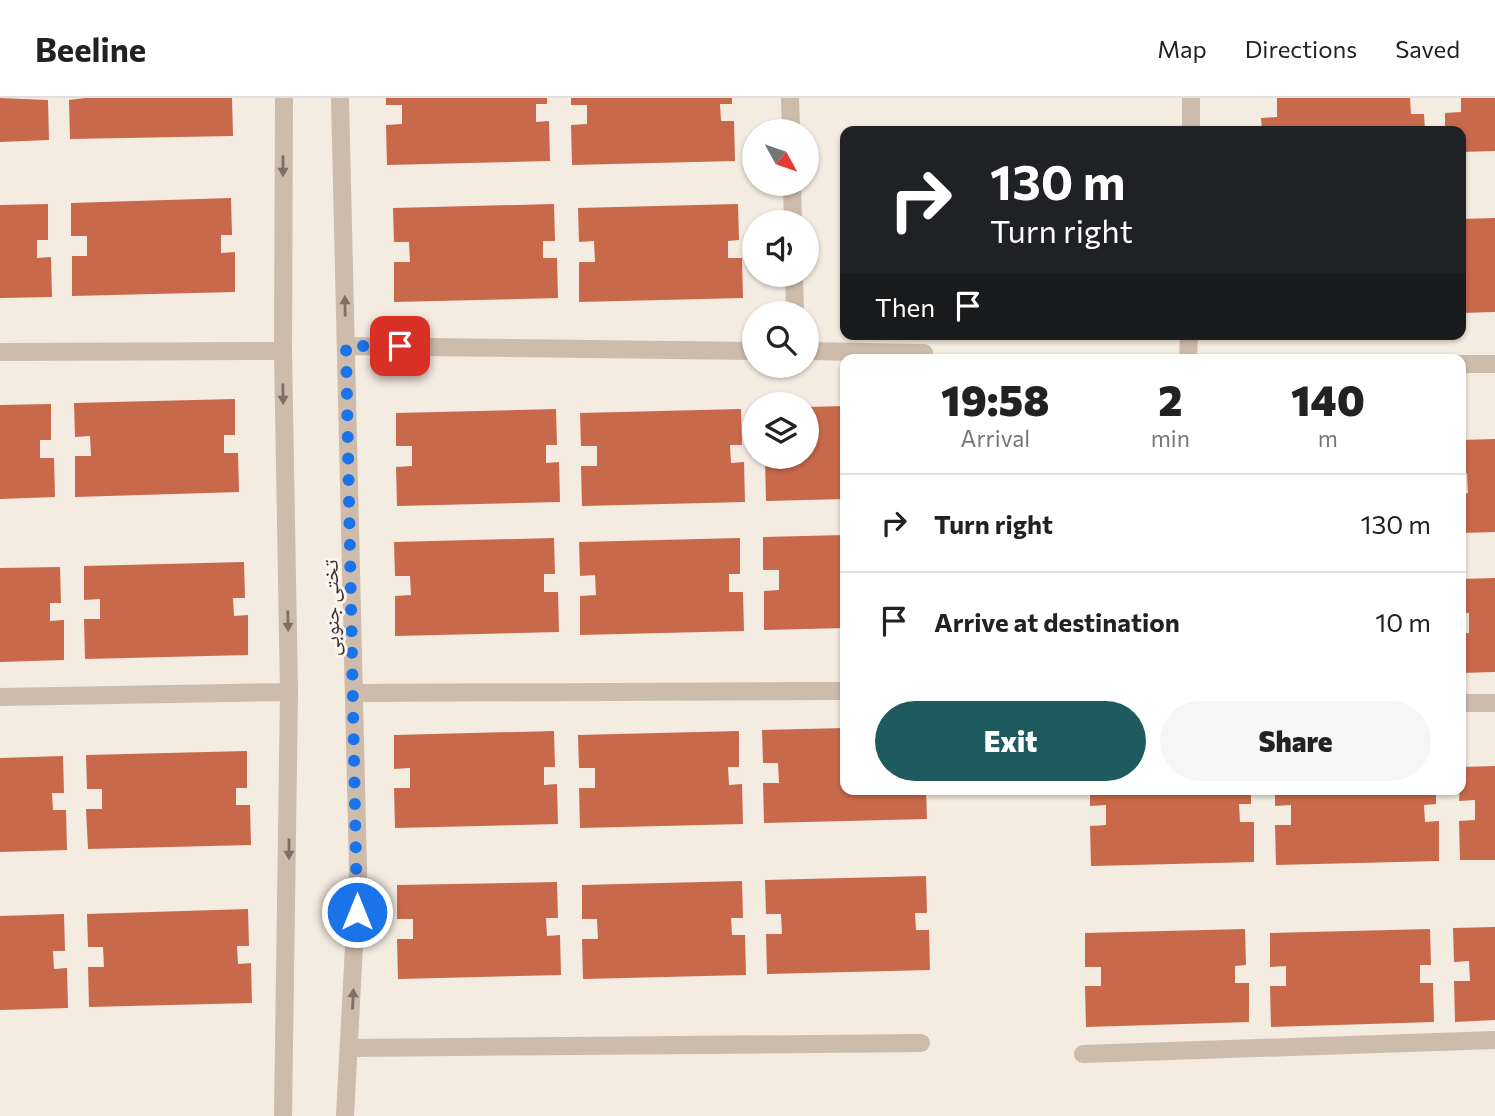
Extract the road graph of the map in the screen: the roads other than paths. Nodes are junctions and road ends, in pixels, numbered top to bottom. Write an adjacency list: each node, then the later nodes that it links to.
1 (284, 98): 8 (street, تختی جنوبی, one-way to 8)
2 (340, 98): 7 (street, تختی جنوبی, one-way to 2)
3 (790, 98): 5 (street)
4 (1191, 98): 6 (street)
5 (791, 119)
6 (1191, 126)
7 (346, 346): 9 (street); 17 (street, تختی جنوبی)
8 (283, 351): 11 (street); 16 (street, تختی جنوبی, one-way to 16)
9 (742, 351)
10 (819, 351): 12 (street)
11 (0, 352)
12 (924, 353)
13 (1495, 363): 14 (street)
14 (1466, 364)
15 (840, 691): 17 (street)
16 (289, 692): 18 (street); 25 (street, تختی جنوبی, one-way to 25)
17 (355, 693): 23 (street, تختی جنوبی, one-way to 17)
18 (0, 697)
19 (1466, 703): 20 (street)
20 (1495, 703)
21 (1495, 1040): 24 (street)
22 (921, 1042): 23 (street)
23 (350, 1048): 26 (street, تختی جنوبی)
24 (1083, 1054)
25 (284, 1116)
26 (345, 1116)

